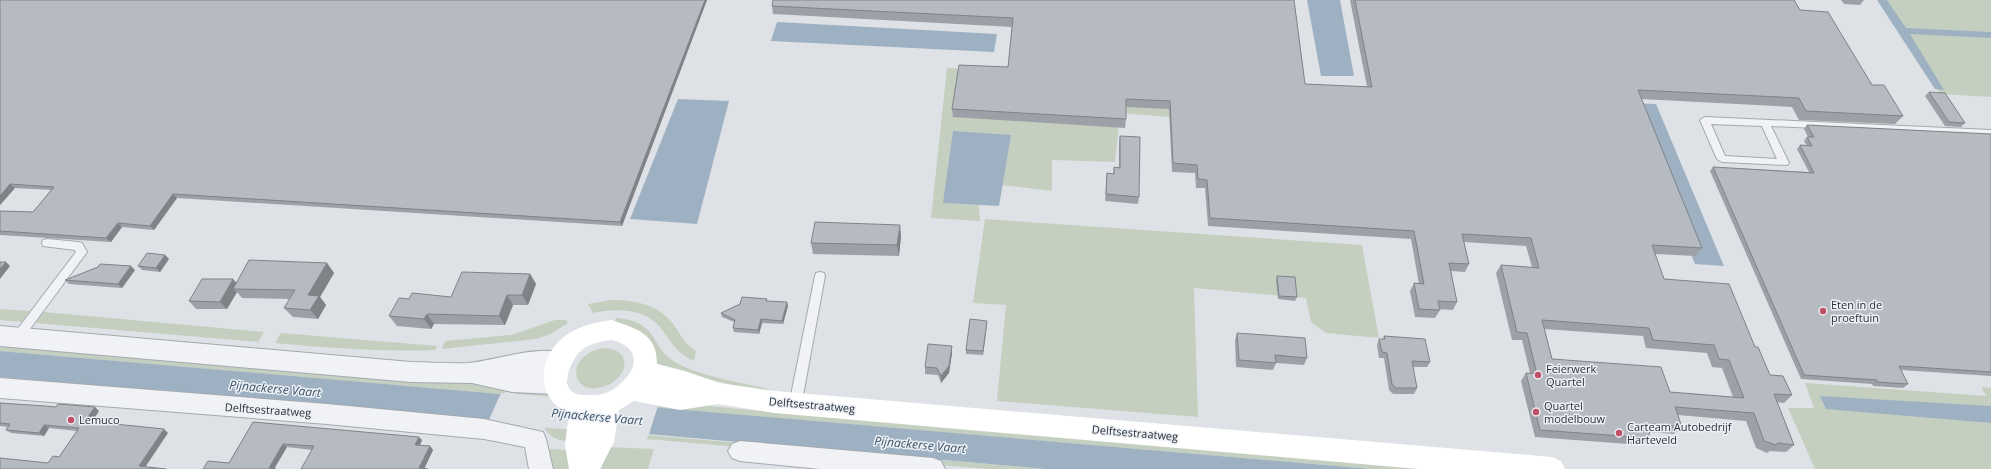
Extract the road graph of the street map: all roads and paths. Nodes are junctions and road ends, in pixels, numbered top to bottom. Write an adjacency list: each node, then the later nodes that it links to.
1 (1765, 123): 1 (lane); 2 (lane)
2 (1991, 134)
3 (47, 243): 5 (lane)
4 (820, 276): 9 (lane)
5 (9, 337): 6 (street)
6 (558, 380): 8 (main road); 10 (main road)
7 (0, 388): 13 (street, Delftsestraatweg)
8 (626, 391): 9 (main road, Delftsestraatweg); 10 (main road); 11 (main road)
9 (797, 404): 17 (main road, Delftsestraatweg)
10 (582, 406): 11 (main road)
11 (591, 433): 14 (main road); 15 (main road)
12 (740, 451): 16 (street)
13 (541, 469)
14 (582, 469)
15 (586, 469)
16 (933, 469)
17 (1552, 469)

